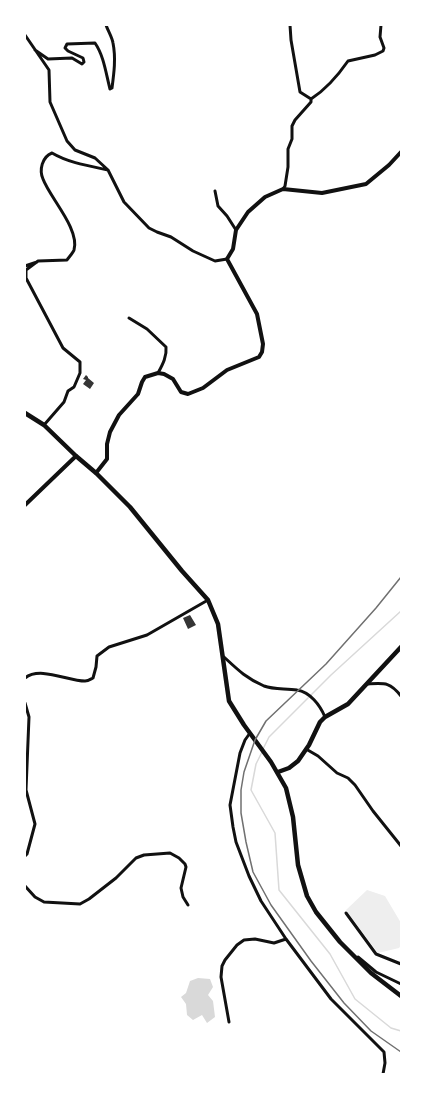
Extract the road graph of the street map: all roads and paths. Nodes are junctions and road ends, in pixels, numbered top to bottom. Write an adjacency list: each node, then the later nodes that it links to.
1 (106, 25): 5 (street)
2 (290, 25): 6 (street)
3 (381, 25): 6 (street)
4 (25, 35): 5 (street)
5 (34, 49): 8 (street)
6 (311, 99): 9 (street)
7 (401, 152): 9 (main road)
8 (108, 170): 12 (street); 13 (street)
9 (283, 189): 11 (main road)
10 (215, 191): 11 (street)
11 (236, 230): 12 (main road)
12 (227, 259): 16 (main road)
13 (38, 261): 14 (street); 18 (street)
14 (25, 266)
15 (129, 318): 16 (street)
16 (158, 373): 20 (main road)
17 (25, 413): 18 (main road)
18 (44, 425): 19 (main road)
19 (76, 456): 20 (main road); 21 (main road)
20 (96, 473): 22 (main road)
21 (25, 505)
22 (208, 600): 24 (main road); 25 (street)
23 (401, 647): 26 (main road)
24 (224, 657): 29 (street); 30 (main road)
25 (25, 678)
26 (368, 684): 27 (street); 29 (main road)
27 (401, 696)
28 (25, 703): 34 (street)
29 (325, 716): 31 (main road)
30 (250, 733): 32 (main road); 38 (street)
31 (306, 749): 32 (main road); 33 (street)
32 (278, 772): 39 (main road)
33 (401, 846)
34 (25, 856)
35 (25, 886): 36 (street)
36 (188, 904)
37 (346, 913): 40 (street)
38 (286, 939): 43 (street); 44 (street)
39 (348, 950): 41 (street); 42 (main road)
40 (401, 964)
41 (401, 984)
42 (401, 996)
43 (229, 1022)
44 (383, 1074)

